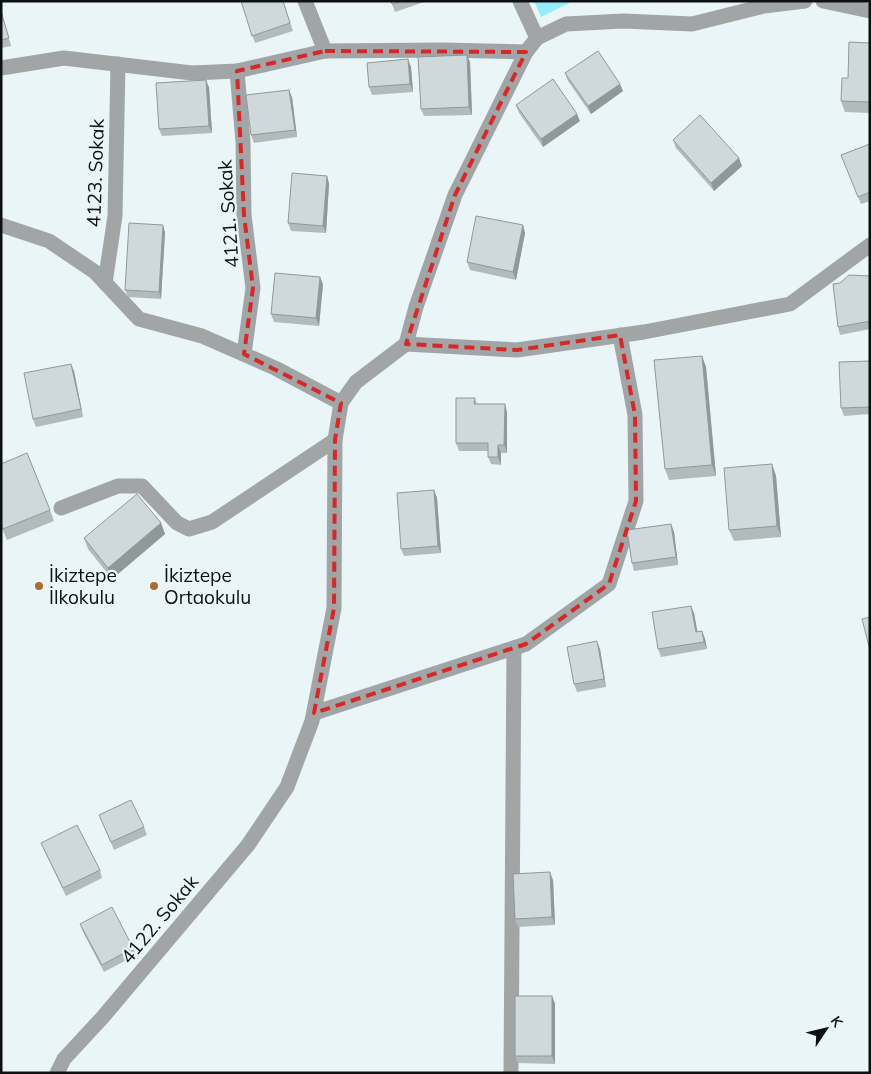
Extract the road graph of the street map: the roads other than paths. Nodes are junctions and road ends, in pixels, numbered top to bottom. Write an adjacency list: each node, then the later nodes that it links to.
1 (305, 1): 7 (street)
2 (520, 1): 6 (street)
3 (806, 1): 6 (street)
4 (823, 1): 5 (street)
5 (870, 11)
6 (537, 38): 8 (street)
7 (325, 51): 8 (street); 11 (street)
8 (526, 52): 16 (street)
9 (118, 64): 10 (street); 11 (street); 14 (street, 4123. Sokak)
10 (1, 68)
11 (237, 71): 17 (street, 4121. Sokak)
12 (1, 225): 14 (street)
13 (870, 245): 15 (street)
14 (105, 283): 17 (street)
15 (620, 335): 16 (street); 21 (street)
16 (406, 344): 18 (street)
17 (244, 354): 18 (street)
18 (341, 403): 19 (street, 4122. Sokak)
19 (335, 440): 20 (street); 22 (street, 4122. Sokak)
20 (61, 508)
21 (514, 648): 22 (street); 24 (street)
22 (314, 713): 23 (street, 4122. Sokak)
23 (57, 1073)
24 (511, 1073)

